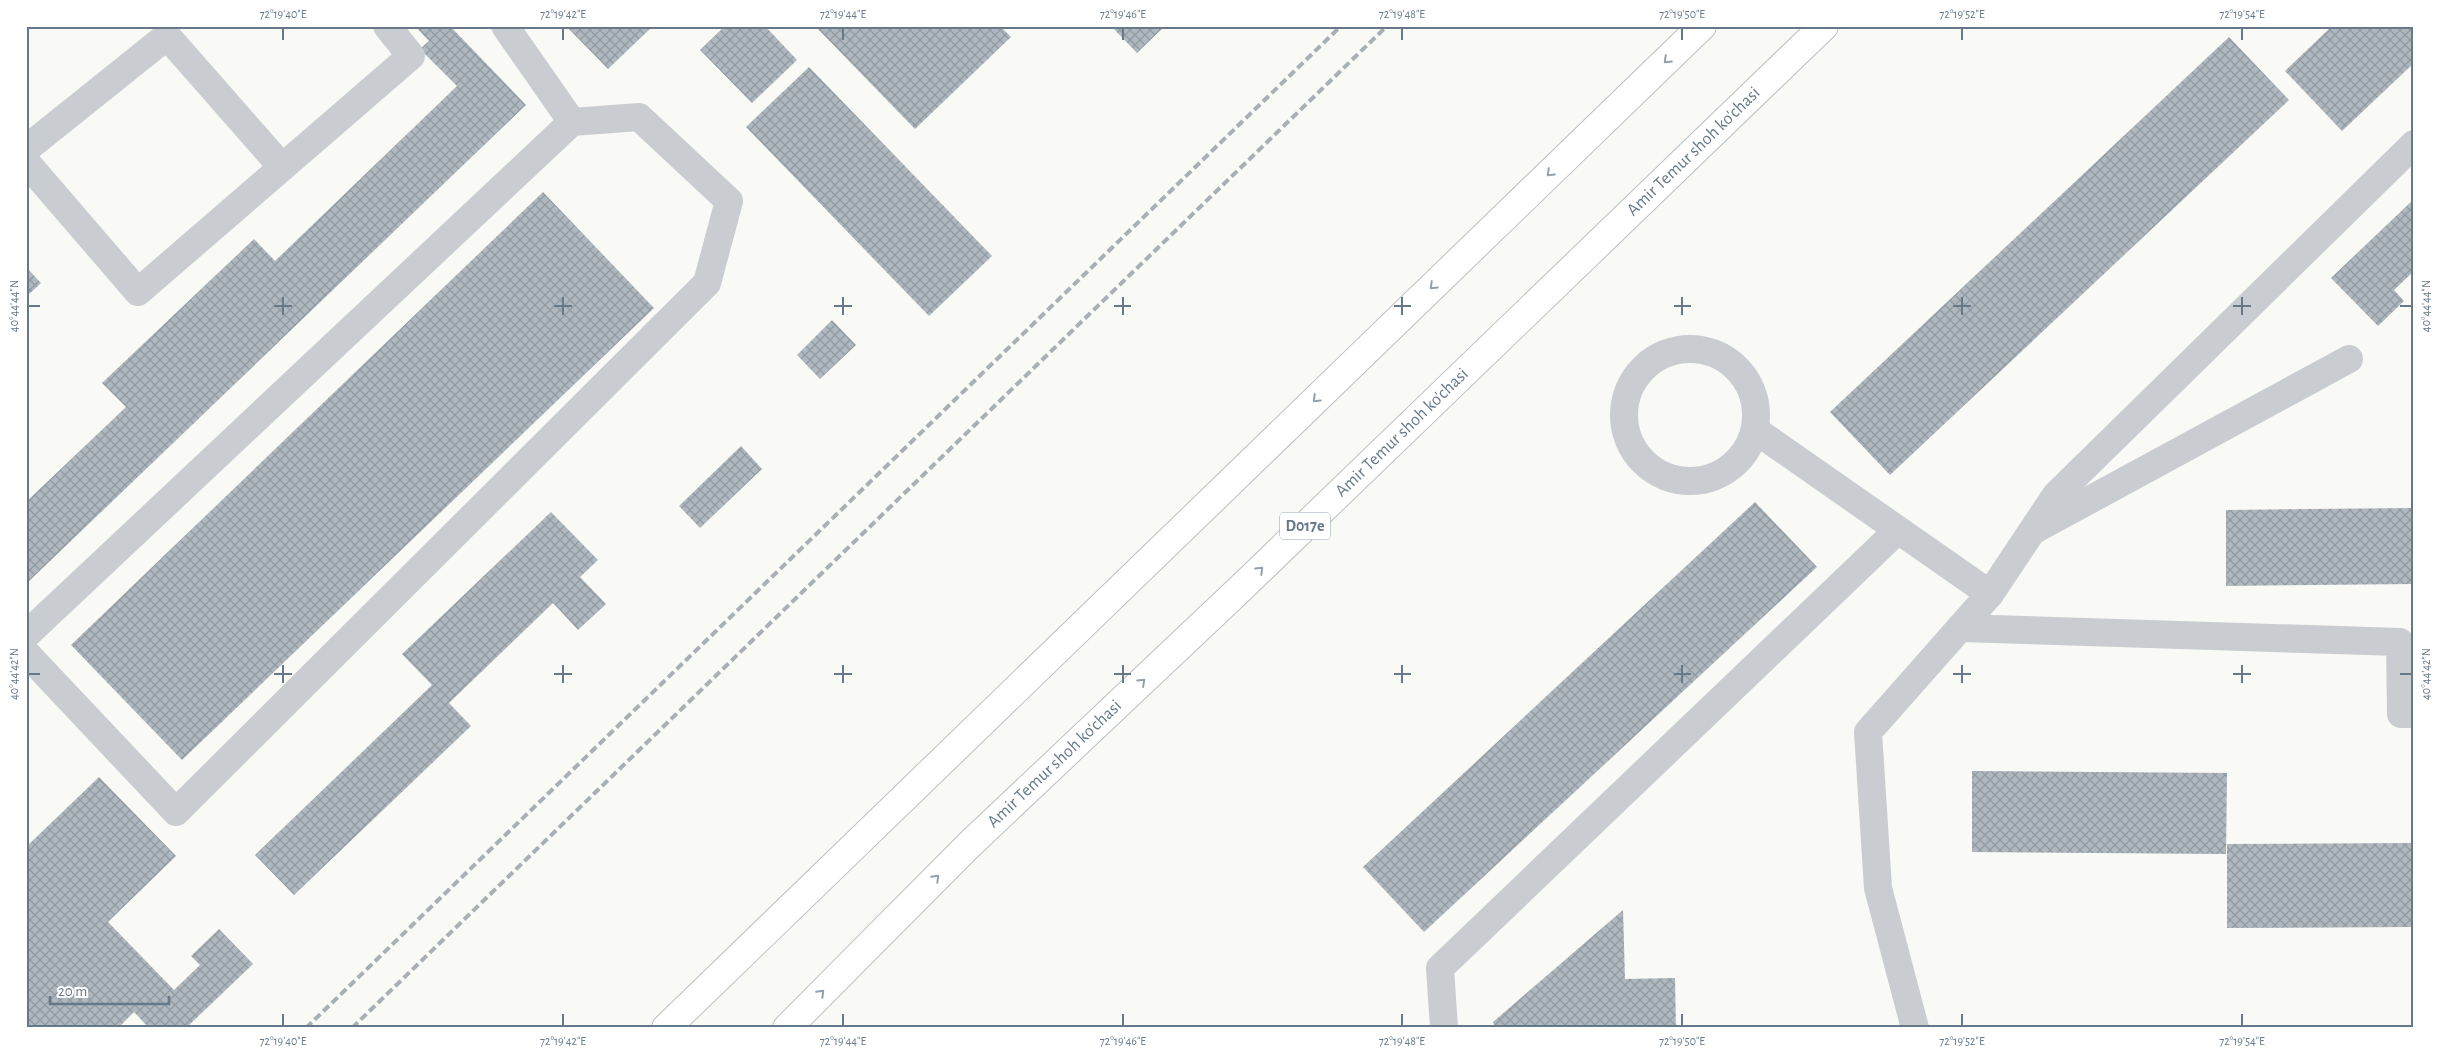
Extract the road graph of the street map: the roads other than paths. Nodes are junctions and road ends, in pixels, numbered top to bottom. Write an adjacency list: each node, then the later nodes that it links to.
1 (387, 26): 9 (street)
2 (505, 26): 5 (street)
3 (1702, 26): 19 (main road, one-way to 19)
4 (1824, 26): 20 (main road, Amir Temur shoh ko'chasi / D017e, one-way to 4)
5 (572, 122): 16 (street); 17 (street)
6 (2414, 144): 13 (street)
7 (26, 150): 9 (street)
8 (26, 162): 9 (street)
9 (282, 167)
10 (2349, 359): 13 (street)
11 (1755, 430): 11 (street); 12 (street)
12 (1898, 530): 14 (street); 21 (street)
13 (2032, 531): 14 (street)
14 (1990, 594): 15 (street)
15 (1960, 628): 18 (street); 22 (street)
16 (26, 635)
17 (26, 653)
18 (2414, 714)
19 (666, 1028)
20 (787, 1028)
21 (1444, 1028)
22 (1915, 1028)

